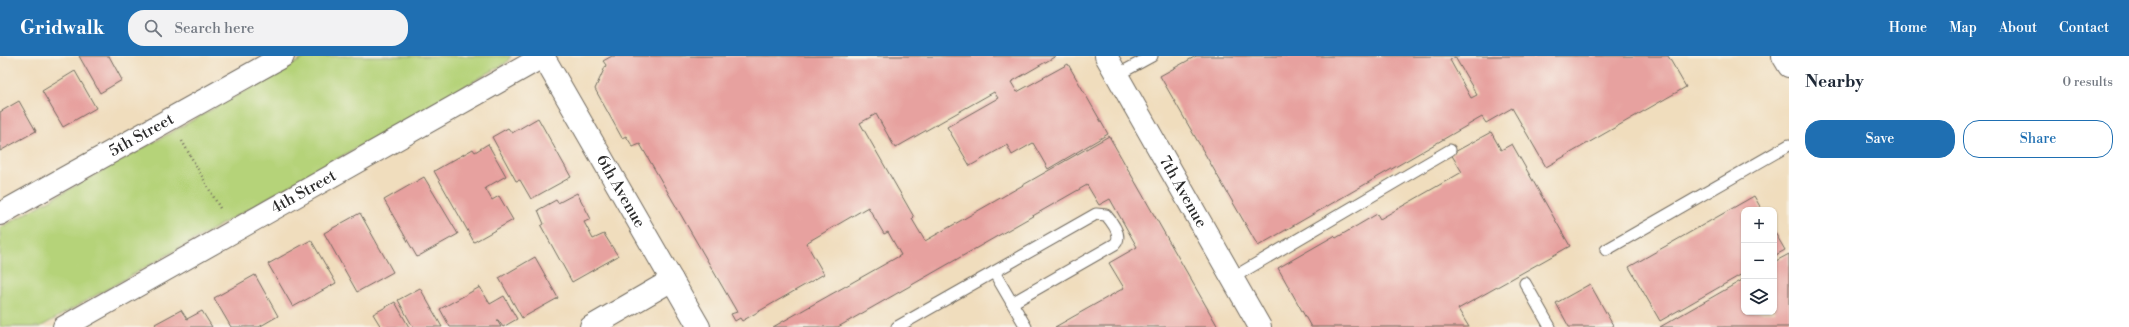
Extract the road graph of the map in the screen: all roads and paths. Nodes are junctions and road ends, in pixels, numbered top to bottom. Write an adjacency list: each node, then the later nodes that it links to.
1 (283, 56): 8 (street, 5th Street)
2 (544, 56): 12 (street, 4th Street); 16 (street, 6th Avenue)
3 (1106, 56): 7 (street, 7th Avenue)
4 (1152, 56): 7 (lane)
5 (1783, 56): 6 (street)
6 (1789, 66)
7 (1117, 75): 15 (street, 7th Avenue)
8 (170, 120): 11 (street, 5th Street); 12 (path)
9 (1789, 145): 13 (lane)
10 (1450, 150): 15 (lane)
11 (0, 214)
12 (233, 231): 19 (street, 4th Street)
13 (1606, 250)
14 (994, 272): 18 (lane); 18 (lane); 22 (lane)
15 (1232, 278): 24 (street, 7th Avenue)
16 (672, 280): 20 (street); 21 (street, 6th Avenue)
17 (1525, 283): 25 (lane)
18 (1012, 303): 23 (lane)
19 (64, 327)
20 (591, 327)
21 (699, 327)
22 (897, 327)
23 (1026, 327)
24 (1260, 327)
25 (1550, 327)

